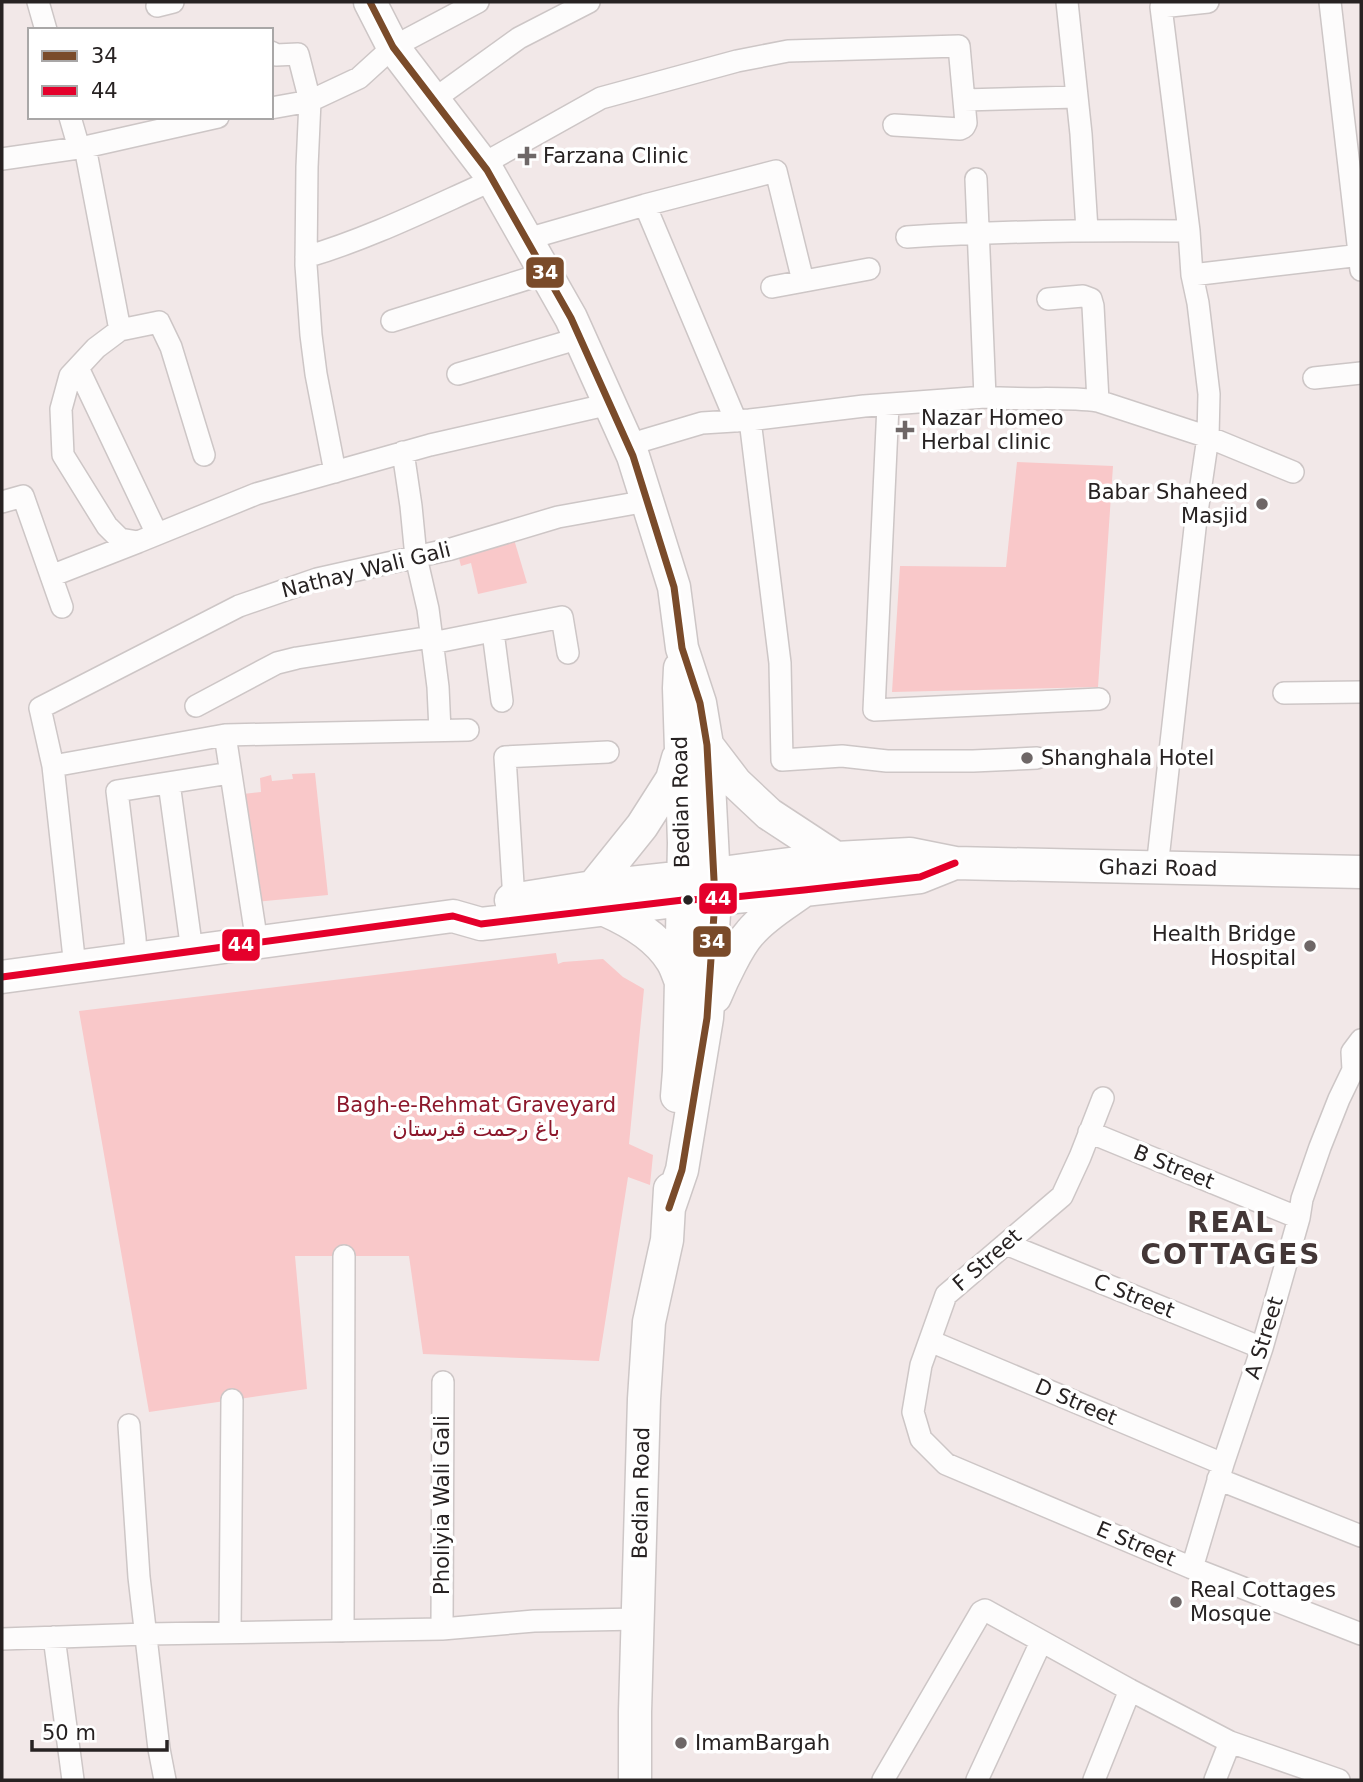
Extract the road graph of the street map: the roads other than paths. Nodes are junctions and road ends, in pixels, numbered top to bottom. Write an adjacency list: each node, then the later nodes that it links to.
1 (38, 2): 8 (street)
2 (370, 2): 9 (main road, Bedian Road)
3 (478, 2): 9 (street)
4 (589, 2): 12 (street)
5 (1068, 2): 11 (street)
6 (1208, 2): 27 (street)
7 (1330, 2): 15 (street)
8 (45, 28)
9 (393, 47): 12 (main road, Bedian Road); 14 (street)
10 (273, 53): 14 (street)
11 (1077, 97): 13 (street); 26 (street)
12 (433, 100): 22 (main road, Bedian Road)
13 (964, 100): 19 (street); 22 (street)
14 (310, 101): 16 (street); 31 (street)
15 (1351, 101): 23 (street)
16 (273, 108)
17 (72, 119): 20 (street)
18 (209, 119): 20 (street)
19 (894, 125)
20 (82, 147): 21 (street); 40 (street)
21 (2, 159)
22 (488, 172): 30 (main road, Bedian Road); 31 (street)
23 (1356, 175): 32 (street)
24 (976, 179): 28 (street)
25 (645, 205): 30 (street); 36 (street); 50 (street)
26 (1087, 230): 27 (street); 28 (street)
27 (1189, 231): 35 (street)
28 (979, 233): 29 (street); 46 (street)
29 (907, 237)
30 (527, 239): 34 (main road, Bedian Road)
31 (306, 257): 55 (street)
32 (1361, 260): 35 (street)
33 (869, 269): 36 (street)
34 (546, 273): 39 (street); 41 (main road, Bedian Road)
35 (1192, 275): 51 (street)
36 (803, 281): 37 (street)
37 (772, 287)
38 (1048, 299): 47 (street)
39 (392, 321)
40 (120, 330): 42 (street); 54 (street)
41 (580, 338): 44 (street); 48 (main road, Bedian Road)
42 (78, 368): 59 (street); 59 (street)
43 (1361, 373): 45 (street)
44 (458, 374)
45 (1314, 378)
46 (985, 397): 47 (street); 49 (street)
47 (1098, 401): 51 (street)
48 (610, 404): 52 (main road, Bedian Road); 53 (street)
49 (888, 405): 50 (street); 68 (street)
50 (743, 421): 52 (street); 76 (street)
51 (1208, 437): 56 (street); 82 (street)
52 (628, 445): 57 (main road, Bedian Road)
53 (403, 452): 55 (street); 60 (street)
54 (204, 455)
55 (335, 471): 59 (street)
56 (1293, 472)
57 (647, 501): 60 (street, Nathay Wali Gali); 74 (main road, Bedian Road)
58 (2, 502): 61 (street)
59 (147, 538): 61 (street)
60 (416, 557): 64 (street); 77 (street, Nathay Wali Gali)
61 (51, 576): 62 (street)
62 (62, 607)
63 (493, 632): 64 (street); 65 (street); 69 (street)
64 (432, 640): 70 (street); 72 (street)
65 (568, 653)
66 (1284, 692): 67 (street)
67 (1361, 692)
68 (1099, 699)
69 (502, 701)
70 (196, 706)
71 (468, 730): 72 (street)
72 (440, 731): 73 (street)
73 (225, 735): 77 (street); 78 (street)
74 (694, 748): 80 (main road); 84 (main road, Bedian Road); 85 (main road, Bedian Road); 87 (main road)
75 (608, 752): 88 (street)
76 (1037, 758)
77 (53, 766): 93 (street)
78 (230, 773): 79 (street); 90 (street)
79 (169, 783): 91 (street); 92 (street)
80 (836, 858): 81 (main road, Ghazi Road); 84 (main road, Ghazi Road)
81 (956, 863): 82 (main road, Ghazi Road); 86 (main road, Ghazi Road)
82 (1157, 868): 83 (main road, Ghazi Road)
83 (1361, 873)
84 (715, 887): 85 (main road, Ghazi Road); 86 (main road, Ghazi Road); 96 (main road, Bedian Road)
85 (683, 889): 87 (main road, Ghazi Road); 95 (main road, Bedian Road)
86 (804, 890): 96 (main road)
87 (599, 899): 88 (main road); 89 (main road); 95 (main road)
88 (514, 900): 89 (main road)
89 (453, 916): 90 (main road)
90 (257, 943): 91 (main road)
91 (192, 951): 92 (main road)
92 (136, 959): 93 (main road)
93 (75, 967): 94 (main road)
94 (2, 977)
95 (681, 984): 101 (main road, Bedian Road)
96 (707, 1018): 101 (main road, Bedian Road)
97 (1361, 1040): 98 (street, A Street)
98 (1357, 1067): 102 (street, A Street)
99 (1103, 1098): 100 (street, F Street)
100 (1089, 1132): 102 (street, B Street); 103 (street, F Street)
101 (670, 1208): 114 (main road, Bedian Road)
102 (1299, 1218): 106 (street, A Street)
103 (1006, 1244): 105 (street, F Street); 106 (street, C Street)
104 (344, 1256): 116 (street)
105 (930, 1340): 110 (street, F Street); 111 (street, D Street)
106 (1262, 1348): 111 (street, A Street)
107 (443, 1381): 115 (street, Pholiyia Wali Gali)
108 (232, 1400): 117 (street)
109 (129, 1425): 118 (street)
110 (921, 1439): 113 (street, E Street)
111 (1220, 1471): 112 (street, D Street); 113 (street, A Street)
112 (1361, 1536)
113 (1192, 1568): 119 (street, E Street)
114 (639, 1619): 115 (street); 127 (main road, Bedian Road)
115 (442, 1629): 116 (street)
116 (343, 1631): 117 (street)
117 (230, 1632): 118 (street)
118 (146, 1634): 120 (street); 126 (street)
119 (1361, 1634)
120 (54, 1637): 121 (street); 125 (street)
121 (2, 1639)
122 (1041, 1642): 123 (street); 128 (street); 129 (street)
123 (1130, 1690): 124 (street); 130 (street)
124 (1230, 1742): 131 (street); 132 (street)
125 (74, 1780)
126 (165, 1780)
127 (635, 1780)
128 (883, 1780)
129 (977, 1780)
130 (1094, 1780)
131 (1215, 1780)
132 (1339, 1780)

